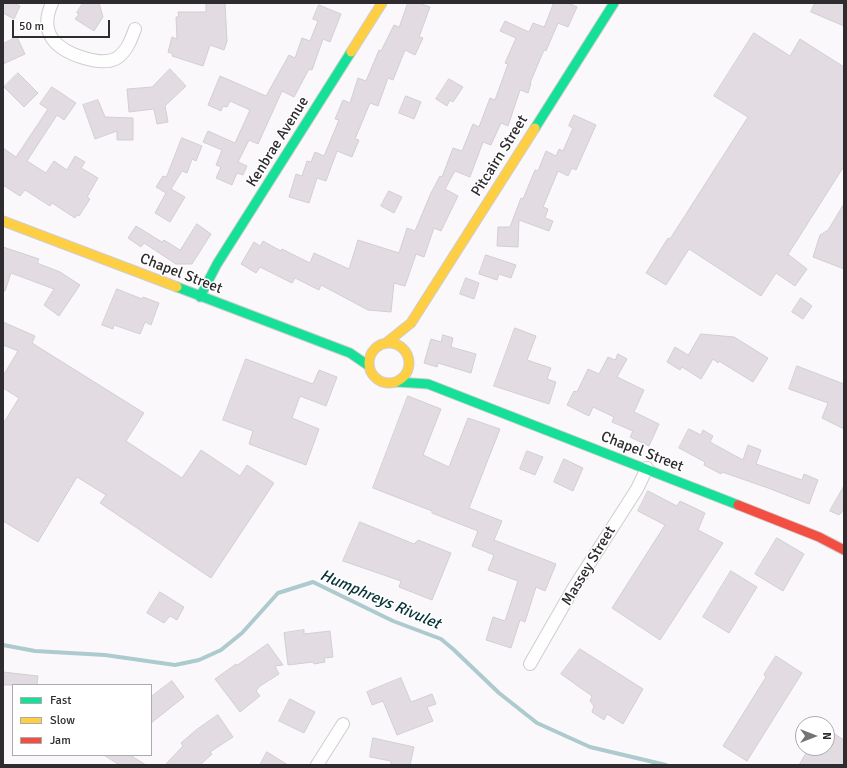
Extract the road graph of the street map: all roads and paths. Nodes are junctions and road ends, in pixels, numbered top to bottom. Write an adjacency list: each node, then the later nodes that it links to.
1 (52, 3): 4 (street)
2 (382, 3): 6 (street, Kenbrae Avenue)
3 (614, 3): 7 (street, Pitcairn Street)
4 (135, 29)
5 (3, 221): 6 (street, Chapel Street)
6 (200, 297): 10 (street, Chapel Street)
7 (411, 323): 8 (street, Pitcairn Street); 11 (street, Pitcairn Street)
8 (386, 343): 9 (street); 11 (street)
9 (375, 348): 10 (street); 12 (street)
10 (350, 353): 12 (street, Chapel Street)
11 (408, 358): 13 (street); 14 (street, Chapel Street)
12 (369, 366): 13 (street)
13 (398, 382): 14 (street, Chapel Street)
14 (428, 384): 15 (street, Chapel Street)
15 (646, 468): 16 (street, Chapel Street); 17 (street, Massey Street)
16 (844, 550)
17 (530, 664)
18 (343, 724): 19 (street)
19 (318, 765)

